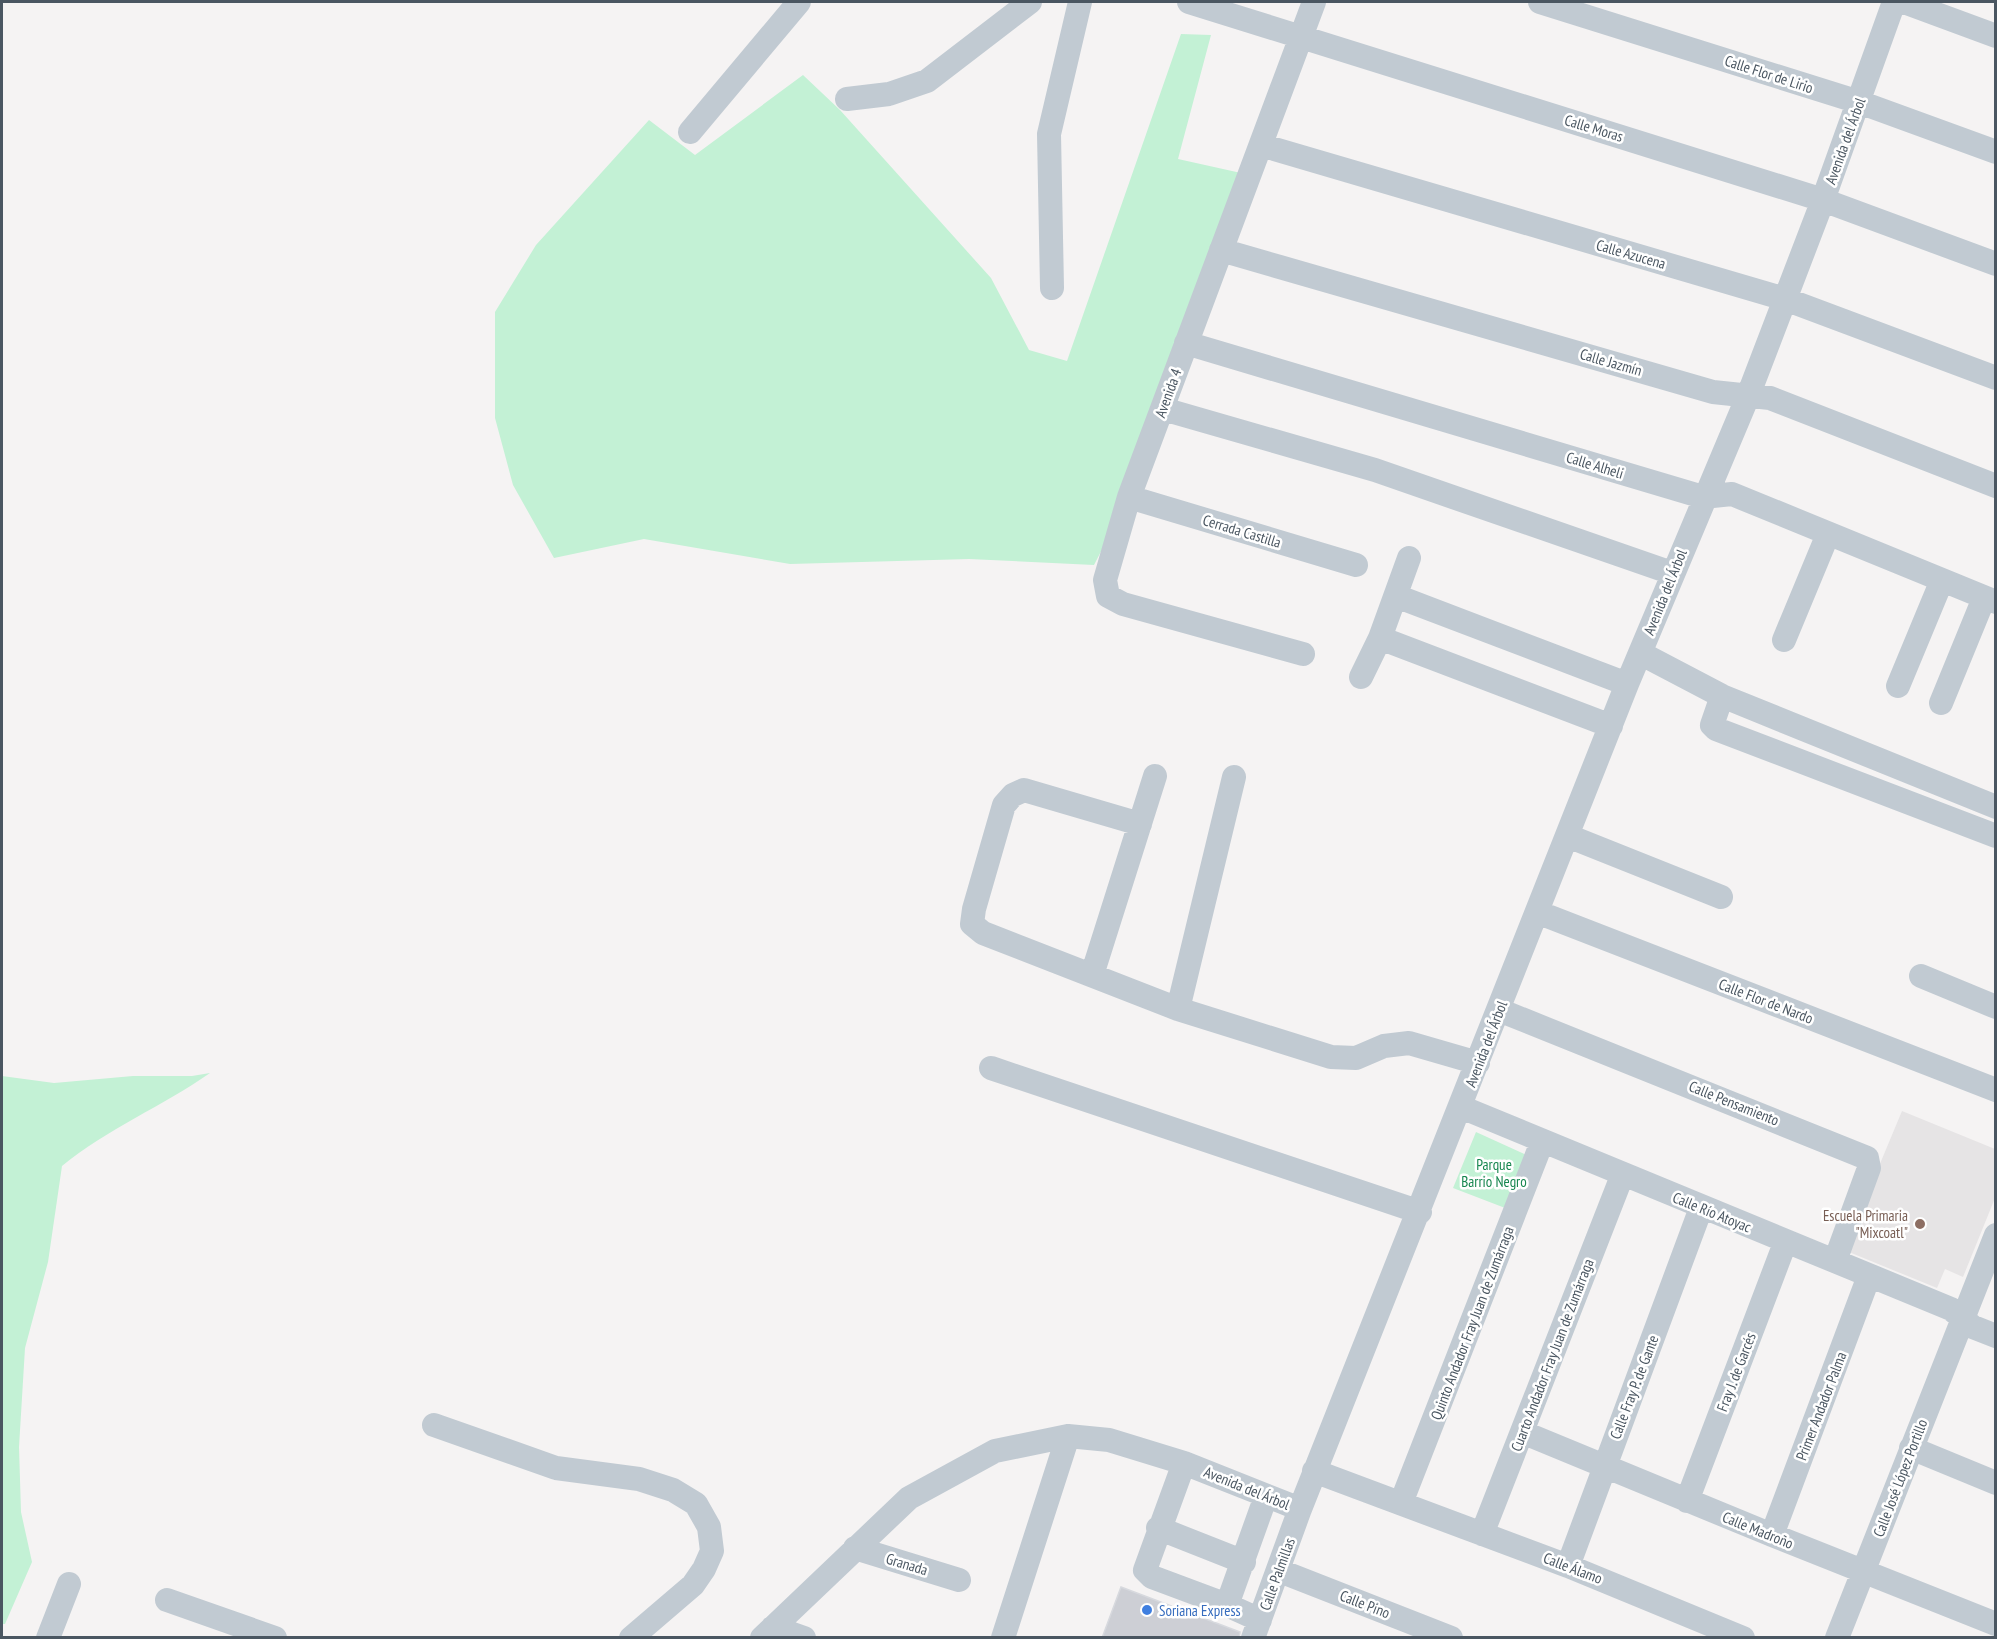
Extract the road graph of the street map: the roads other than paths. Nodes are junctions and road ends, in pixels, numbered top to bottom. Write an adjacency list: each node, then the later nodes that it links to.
1 (800, 2): 13 (street)
2 (1030, 2): 11 (street)
3 (1080, 2): 19 (street)
4 (1314, 2): 9 (street, Avenida 4)
5 (1540, 2): 12 (street, Calle Flor de Lirio)
6 (1894, 2): 12 (street, Avenida del Árbol)
7 (1904, 2): 10 (street)
8 (1199, 3): 9 (street, Calle Moras)
9 (1300, 35): 14 (street, Avenida 4); 16 (street, Calle Moras)
10 (1995, 36)
11 (847, 99)
12 (1859, 102): 15 (street, Calle Flor de Lirio); 16 (street, Avenida del Árbol)
13 (690, 132)
14 (1261, 145): 17 (street, Avenida 4); 20 (street, Calle Azucena)
15 (1995, 152)
16 (1823, 200): 18 (street, Calle Moras); 20 (street, Avenida del Árbol)
17 (1221, 250): 21 (street, Avenida 4); 23 (street, Calle Jazmín)
18 (1995, 264)
19 (1052, 288)
20 (1785, 299): 22 (street, Calle Azucena); 23 (street, Avenida del Árbol)
21 (1186, 343): 24 (street, Avenida 4); 27 (street, Calle Alheli)
22 (1995, 378)
23 (1748, 396): 25 (street, Calle Jazmín); 27 (street, Avenida del Árbol)
24 (1163, 409): 26 (street, Avenida 4); 31 (street)
25 (1995, 486)
26 (1129, 497): 30 (street, Cerrada Castilla); 38 (street, Avenida 4)
27 (1703, 497): 28 (street, Calle Alheli); 31 (street, Avenida del Árbol)
28 (1828, 534): 32 (street, Calle Alheli); 36 (street)
29 (1409, 558): 33 (street)
30 (1356, 565)
31 (1672, 573): 37 (street, Avenida del Árbol)
32 (1942, 580): 34 (street, Calle Alheli); 41 (street)
33 (1396, 596): 35 (street); 40 (street)
34 (1990, 600): 43 (street)
35 (1380, 638): 39 (street); 44 (street)
36 (1784, 640)
37 (1640, 653): 40 (street, Avenida del Árbol); 42 (street)
38 (1304, 654)
39 (1361, 677)
40 (1627, 684): 44 (street, Avenida del Árbol)
41 (1898, 686)
42 (1722, 696): 47 (street); 50 (street)
43 (1941, 703)
44 (1611, 726): 49 (street, Avenida del Árbol)
45 (1155, 776): 48 (street)
46 (1234, 777): 56 (street)
47 (1995, 807)
48 (1140, 824): 53 (street); 53 (street)
49 (1568, 836): 51 (street); 52 (street, Avenida del Árbol)
50 (1995, 836)
51 (1721, 897)
52 (1537, 912): 57 (street, Avenida del Árbol); 60 (street, Calle Flor de Nardo)
53 (1092, 975): 56 (street)
54 (1921, 976): 55 (street)
55 (1995, 1007)
56 (1178, 1009): 58 (street)
57 (1499, 1010): 58 (street, Avenida del Árbol); 68 (street, Calle Pensamiento)
58 (1478, 1063): 61 (street, Avenida del Árbol)
59 (991, 1068): 65 (street)
60 (1995, 1090)
61 (1461, 1107): 62 (street, Calle Río Atoyac); 65 (street, Avenida del Árbol)
62 (1542, 1142): 63 (street, Calle Río Atoyac); 83 (street, Quinto Andador Fray Juan de Zumárraga)
63 (1622, 1176): 64 (street, Calle Río Atoyac); 74 (street, Cuarto Andador Fray Juan de Zumárraga)
64 (1701, 1208): 67 (street, Calle Río Atoyac); 78 (street, Calle Fray P. de Gante)
65 (1420, 1212): 79 (street, Avenida del Árbol)
66 (1995, 1235): 69 (street, Calle José López Portillo)
67 (1785, 1242): 68 (street, Calle Río Atoyac); 82 (street, Fray J. de Garcés)
68 (1835, 1261): 70 (street, Calle Río Atoyac)
69 (1990, 1266): 71 (street, Calle José López Portillo)
70 (1869, 1276): 71 (street, Calle Río Atoyac); 87 (street, Primer Andador Palma)
71 (1961, 1317): 72 (street, Calle Río Atoyac); 76 (street, Calle José López Portillo)
72 (1995, 1336)
73 (434, 1425): 102 (street)
74 (1522, 1432): 78 (street, Calle Madroño); 86 (street, Cuarto Andador Fray Juan de Zumárraga)
75 (1068, 1436): 77 (street, Avenida del Árbol); 88 (street, Avenida del Árbol); 104 (street)
76 (1911, 1448): 80 (street); 92 (street, Calle José López Portillo)
77 (1184, 1463): 81 (street, Avenida del Árbol); 85 (street)
78 (1605, 1465): 82 (street, Calle Madroño); 90 (street, Calle Fray P. de Gante)
79 (1314, 1471): 83 (street, Calle Álamo); 84 (street, Avenida del Árbol)
80 (1995, 1483)
81 (1266, 1496): 84 (street, Avenida del Árbol); 89 (street)
82 (1687, 1501): 87 (street, Calle Madroño)
83 (1401, 1503): 86 (street, Calle Álamo)
84 (1300, 1509): 91 (street, Calle Palmillas)
85 (1158, 1528): 89 (street); 96 (street)
86 (1482, 1534): 90 (street, Calle Álamo)
87 (1772, 1535): 92 (street, Calle Madroño)
88 (855, 1548): 93 (street, Granada); 99 (street, Avenida del Árbol)
89 (1244, 1562): 96 (street)
90 (1568, 1566): 106 (street, Calle Álamo)
91 (1280, 1571): 98 (street, Calle Palmillas); 105 (street, Calle Pino)
92 (1864, 1571): 97 (street, Calle Madroño); 107 (street, Calle José López Portillo)
93 (959, 1580)
94 (69, 1584): 100 (street)
95 (167, 1600): 101 (street)
96 (1227, 1605): 98 (street)
97 (1995, 1624)
98 (1257, 1629)
99 (768, 1632): 103 (street)
100 (48, 1638)
101 (275, 1638)
102 (631, 1638)
103 (804, 1638)
104 (1003, 1638)
105 (1451, 1638)
106 (1743, 1638)
107 (1837, 1638)

